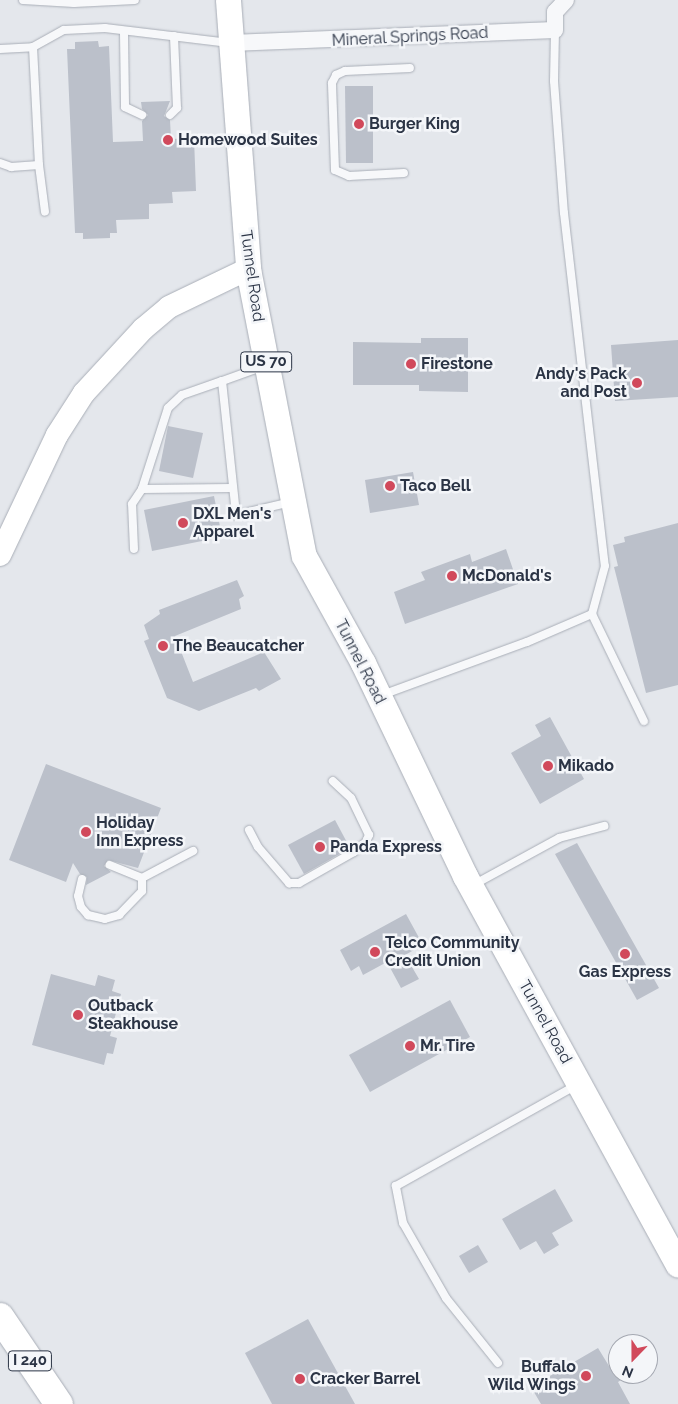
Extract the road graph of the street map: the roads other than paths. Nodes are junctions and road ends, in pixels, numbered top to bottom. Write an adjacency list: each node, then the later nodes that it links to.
1 (23, 0): 2 (lane)
2 (135, 0)
3 (228, 0): 8 (main road, Tunnel Road / US 70)
4 (566, 0): 5 (street)
5 (555, 30): 8 (street, Mineral Springs Road); 26 (lane)
6 (124, 33): 7 (lane); 9 (lane); 13 (lane)
7 (174, 36): 8 (lane); 12 (lane)
8 (231, 44): 18 (main road, Tunnel Road / US 70)
9 (33, 47): 10 (lane); 15 (lane)
10 (0, 49)
11 (410, 68): 16 (lane)
12 (170, 115)
13 (142, 116)
14 (0, 163): 15 (lane)
15 (39, 165): 17 (lane)
16 (404, 174)
17 (44, 212)
18 (248, 269): 19 (main road, Tunnel Road / US 70); 25 (main road)
19 (267, 365): 20 (lane); 23 (main road, Tunnel Road / US 70)
20 (222, 381): 21 (lane); 22 (lane)
21 (232, 488): 22 (lane); 23 (lane)
22 (142, 489): 24 (lane)
23 (293, 502): 27 (main road, Tunnel Road / US 70)
24 (134, 550)
25 (0, 555)
26 (592, 614): 27 (lane); 28 (lane)
27 (379, 697): 36 (main road, Tunnel Road / US 70)
28 (644, 721)
29 (333, 781): 31 (lane)
30 (604, 826): 36 (lane)
31 (249, 830)
32 (193, 851): 34 (lane)
33 (109, 865): 34 (lane)
34 (142, 878): 35 (lane)
35 (82, 879)
36 (471, 886): 37 (main road, Tunnel Road / US 70)
37 (578, 1084): 38 (main road, Tunnel Road / US 70); 40 (lane)
38 (678, 1265)
39 (0, 1317): 41 (highway, I 240)
40 (498, 1363)
41 (59, 1404)

